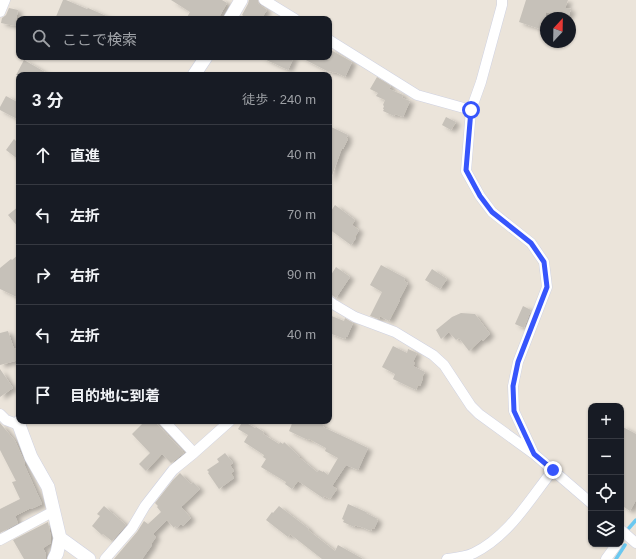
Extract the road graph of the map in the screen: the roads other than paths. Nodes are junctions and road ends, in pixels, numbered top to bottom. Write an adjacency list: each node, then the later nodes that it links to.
1 (5, 0): 5 (street)
2 (241, 0): 6 (main road)
3 (264, 0): 7 (street)
4 (502, 0): 11 (street)
5 (0, 12)
6 (232, 16)
7 (290, 16)
8 (332, 42): 11 (street)
9 (204, 60): 10 (main road)
10 (196, 72)
11 (471, 110): 19 (street)
12 (332, 304): 19 (street)
13 (0, 414): 14 (street)
14 (16, 422)
15 (20, 424): 22 (main road)
16 (167, 424): 18 (street)
17 (227, 424): 18 (street)
18 (194, 453): 28 (street)
19 (534, 454): 20 (street)
20 (553, 470): 21 (street); 29 (street)
21 (588, 500)
22 (54, 511): 23 (main road); 24 (street)
23 (60, 538): 26 (main road); 27 (main road)
24 (0, 540)
25 (615, 547): 30 (street)
26 (54, 559)
27 (89, 559)
28 (105, 559)
29 (447, 559)
30 (606, 559)

